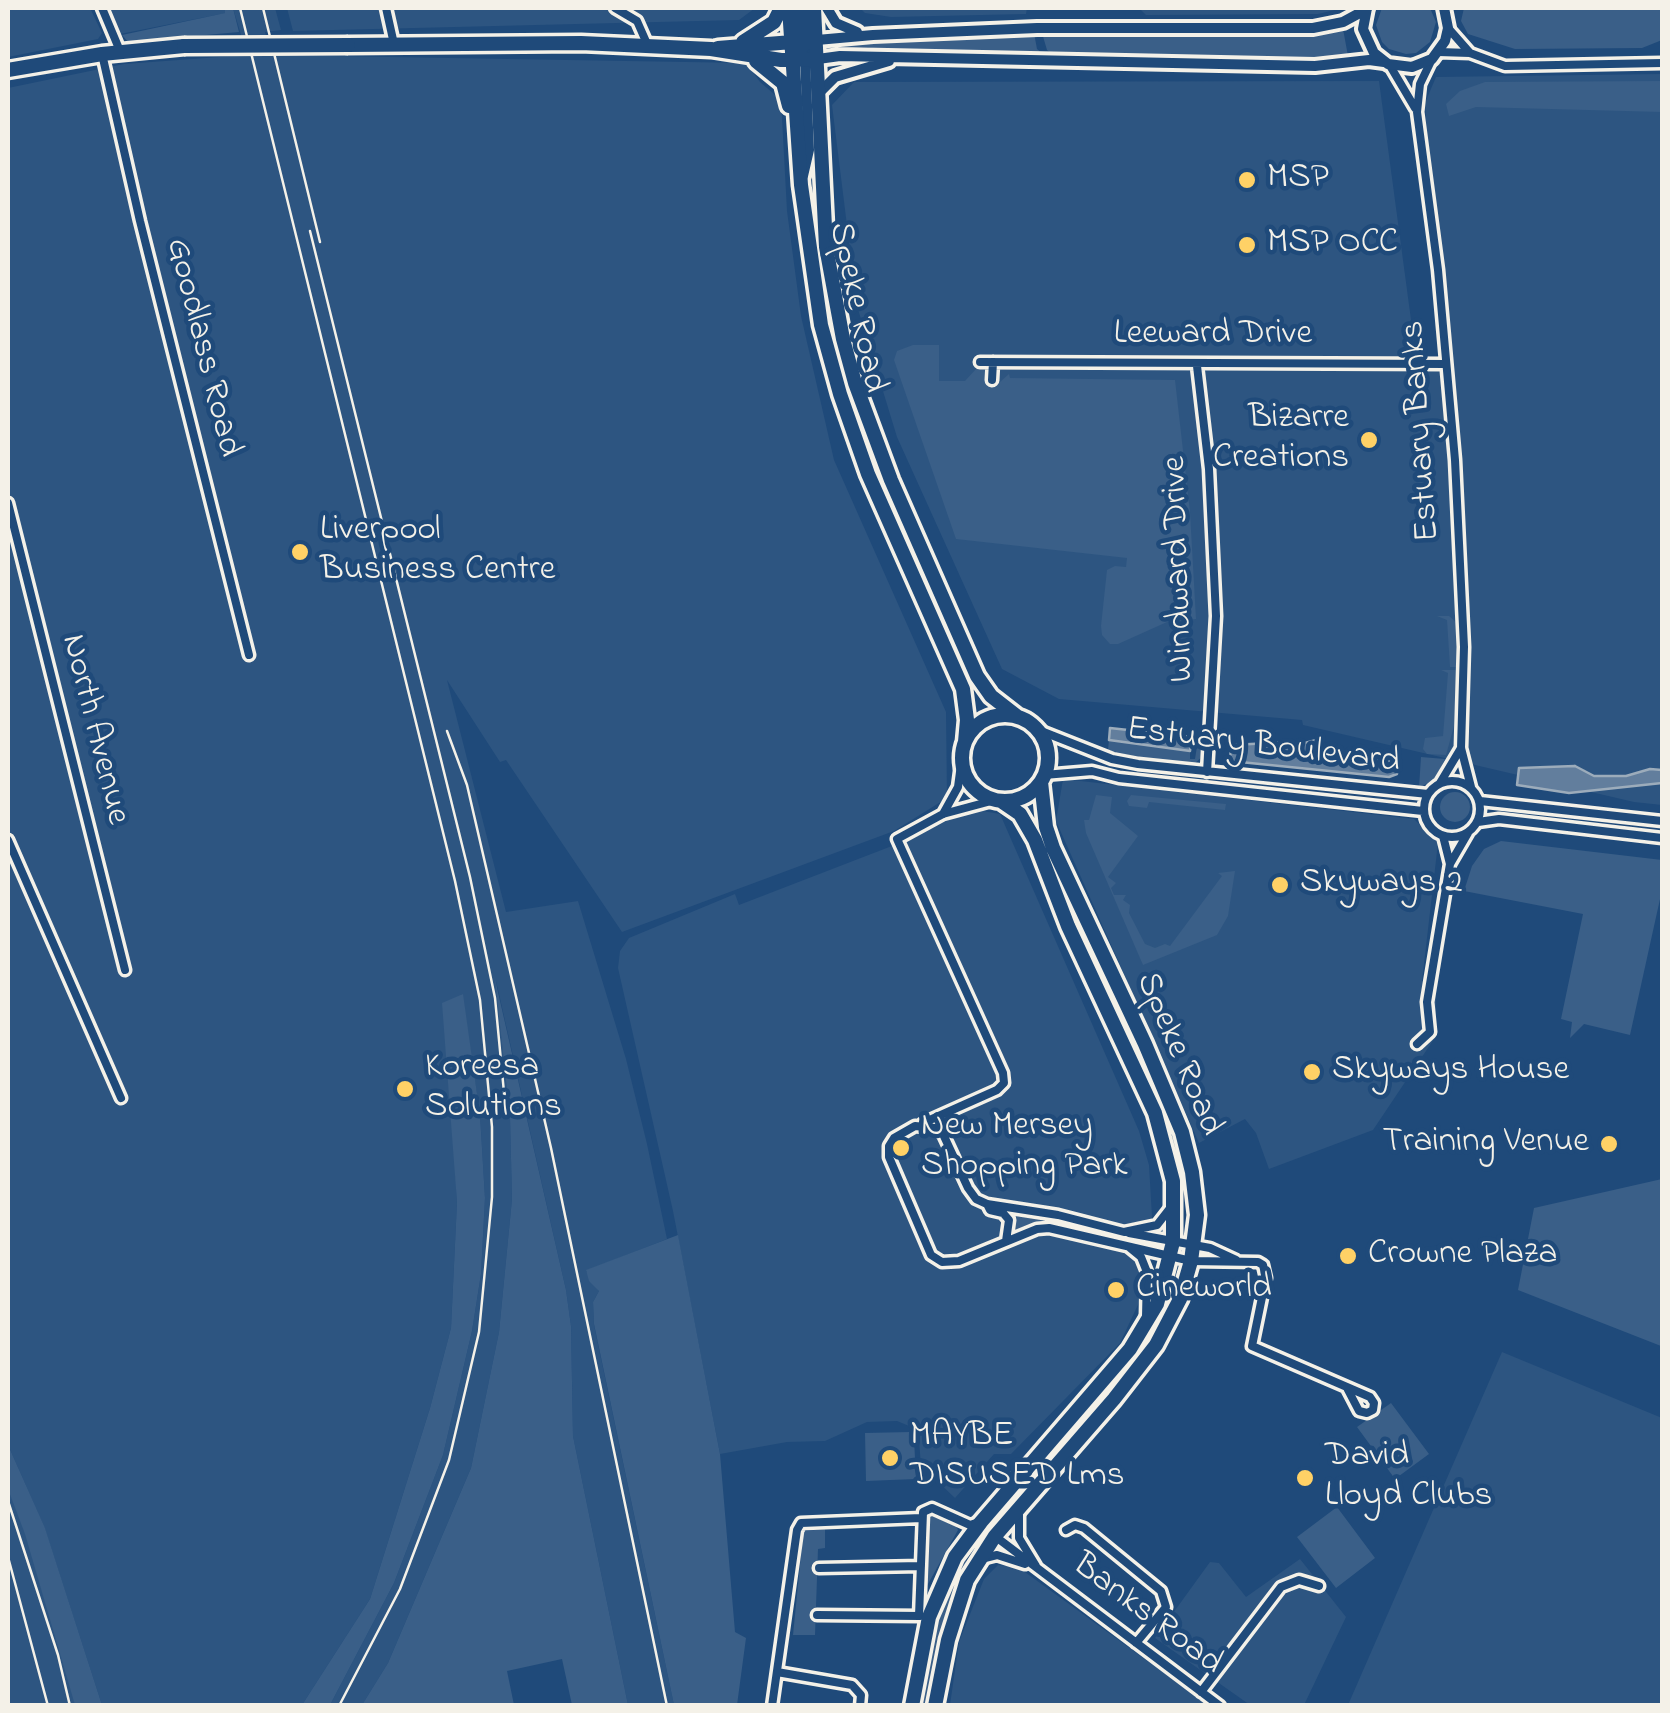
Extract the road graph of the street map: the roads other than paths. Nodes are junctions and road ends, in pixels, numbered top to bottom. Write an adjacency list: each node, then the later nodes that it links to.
1 (102, 8): 16 (street)
2 (386, 8): 13 (street)
3 (615, 8): 14 (street)
4 (781, 8): 15 (highway)
5 (789, 8): 12 (highway)
6 (803, 8): 12 (highway)
7 (814, 8): 12 (highway)
8 (827, 8): 11 (street)
9 (1367, 8): 11 (street); 22 (street)
10 (1448, 15): 17 (street); 19 (street)
11 (873, 34): 12 (street)
12 (805, 42): 15 (highway); 21 (highway); 21 (highway)
13 (394, 44): 14 (highway); 16 (highway, bridge)
14 (648, 46): 15 (highway)
15 (741, 51): 21 (highway); 27 (highway)
16 (120, 52): 18 (highway)
17 (1470, 53): 19 (street); 23 (street)
18 (102, 54): 24 (highway); 36 (street, Goodlass Road)
19 (1435, 56): 22 (street); 26 (street, Estuary Banks)
20 (900, 58): 21 (street); 22 (street); 25 (street)
21 (805, 59): 25 (highway, Speke Road); 27 (highway, Speke Road)
22 (1386, 63): 26 (street, Estuary Banks)
23 (1662, 63)
24 (8, 70)
25 (819, 93): 33 (highway, Speke Road)
26 (1417, 112): 30 (street, Estuary Banks)
27 (801, 185): 34 (highway, Speke Road)
28 (980, 362): 29 (street, Leeward Drive)
29 (993, 362): 31 (street, Leeward Drive); 32 (street)
30 (1446, 364): 31 (street, Leeward Drive); 39 (street, Estuary Banks)
31 (1197, 366): 41 (street, Windward Drive)
32 (992, 380)
33 (876, 443): 34 (highway); 37 (highway, Speke Road)
34 (859, 449): 40 (highway, Speke Road)
35 (8, 503): 57 (street, North Avenue)
36 (249, 656)
37 (1018, 718): 38 (highway); 40 (highway)
38 (1036, 729): 41 (street, Estuary Boulevard); 42 (highway)
39 (1461, 748): 43 (street); 44 (street, Estuary Banks)
40 (963, 749): 46 (highway); 49 (street)
41 (1208, 772): 45 (street, Estuary Boulevard)
42 (1043, 778): 46 (highway); 48 (street, Estuary Boulevard); 65 (highway, Speke Road)
43 (1440, 783): 44 (street); 45 (street)
44 (1470, 787): 47 (street)
45 (1428, 794): 48 (street)
46 (998, 801): 49 (street); 63 (highway, Speke Road)
47 (1480, 801): 50 (street); 51 (street)
48 (1424, 811): 53 (street)
49 (942, 814): 60 (street)
50 (1478, 822): 52 (street); 54 (street)
51 (1662, 822)
52 (1468, 833): 53 (street); 56 (street)
53 (1443, 836): 56 (street)
54 (1662, 838)
55 (8, 840): 59 (street)
56 (1450, 864): 58 (street)
57 (125, 970)
58 (1418, 1044)
59 (122, 1098)
60 (943, 1114): 61 (street); 62 (street)
61 (915, 1126): 62 (street); 67 (street)
62 (943, 1134): 64 (street)
63 (1174, 1202): 66 (street); 71 (highway, Speke Road)
64 (987, 1204): 66 (street); 67 (street)
65 (1195, 1227): 68 (highway, Speke Road); 70 (street)
66 (1124, 1232): 71 (street)
67 (1006, 1241): 69 (street)
68 (1193, 1244): 70 (street); 71 (street); 72 (highway, Speke Road)
69 (1126, 1246): 71 (street); 74 (street)
70 (1210, 1248): 73 (street)
71 (1172, 1250): 72 (street); 74 (highway, Speke Road)
72 (1190, 1261): 73 (street); 76 (highway, Speke Road)
73 (1240, 1261): 75 (street)
74 (1144, 1325): 78 (highway, Speke Road)
75 (1347, 1388)
76 (1022, 1504): 80 (highway, Speke Road); 84 (street, Banks Road)
77 (922, 1518): 78 (street); 82 (street, Speke Road); 89 (street)
78 (981, 1522): 80 (highway); 87 (highway, Speke Road)
79 (1066, 1530): 88 (street)
80 (995, 1536): 81 (highway, Speke Road); 84 (street, Banks Road)
81 (980, 1559): 84 (street, Banks Road); 94 (highway, Speke Road)
82 (920, 1566): 83 (street); 87 (street, Speke Road)
83 (819, 1568)
84 (1038, 1569): 88 (street, Banks Road)
85 (1318, 1586): 90 (street)
86 (817, 1615): 87 (street)
87 (924, 1617): 93 (highway, Speke Road)
88 (1136, 1643): 90 (street, Banks Road)
89 (777, 1672): 91 (street); 92 (street)
90 (1201, 1692): 95 (street, Banks Road)
91 (772, 1706)
92 (860, 1706)
93 (912, 1706)
94 (936, 1706)
95 (1220, 1706)

